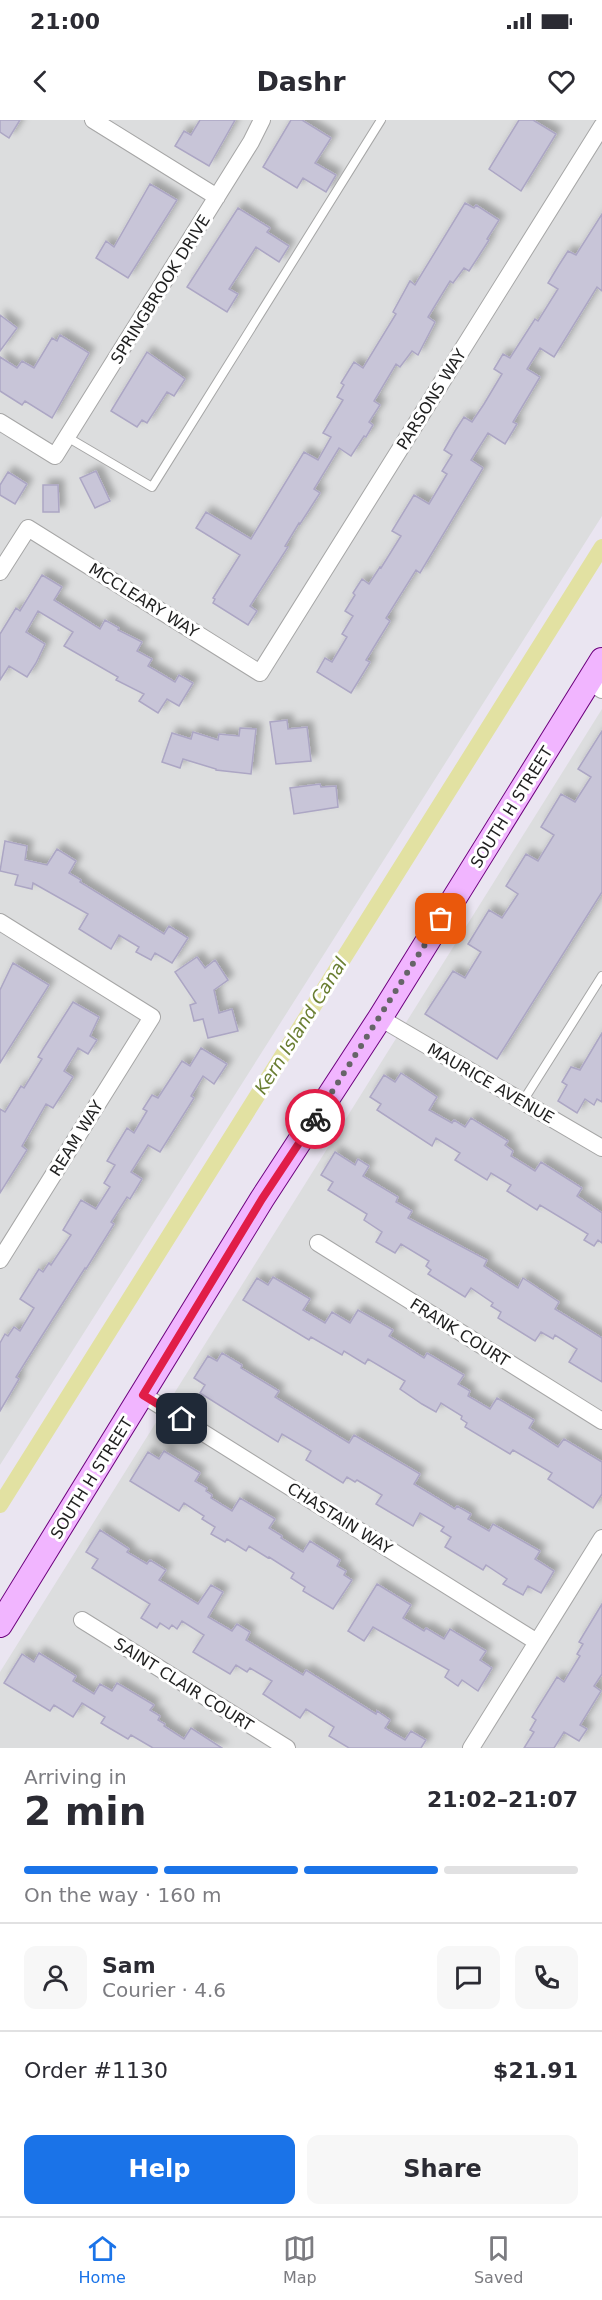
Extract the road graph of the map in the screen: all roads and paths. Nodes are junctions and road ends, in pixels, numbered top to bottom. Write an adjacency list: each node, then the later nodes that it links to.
1 (93, 120): 5 (street)
2 (261, 120): 5 (street, SPRINGBROOK DRIVE)
3 (381, 120): 7 (lane)
4 (602, 126): 10 (street, PARSONS WAY)
5 (217, 197): 7 (street, SPRINGBROOK DRIVE)
6 (0, 422): 7 (street, SPRINGBROOK DRIVE)
7 (67, 437)
8 (0, 572): 10 (street, MCCLEARY WAY)
9 (602, 660): 11 (street, SOUTH H STREET)
10 (260, 672)
11 (595, 686): 14 (street, SOUTH H STREET)
12 (0, 922): 18 (street, REAM WAY)
13 (602, 976): 15 (lane)
14 (380, 1017): 15 (street, MAURICE AVENUE); 19 (street, SOUTH H STREET)
15 (523, 1101): 16 (street, MAURICE AVENUE)
16 (602, 1148)
17 (318, 1243): 20 (street, FRANK COURT)
18 (0, 1260)
19 (143, 1395): 23 (street, SOUTH H STREET); 24 (street, CHASTAIN WAY)
20 (602, 1421)
21 (602, 1538): 24 (street)
22 (82, 1620): 25 (street, SAINT CLAIR COURT)
23 (0, 1625)
24 (537, 1642): 26 (street)
25 (287, 1748)
26 (471, 1748)

